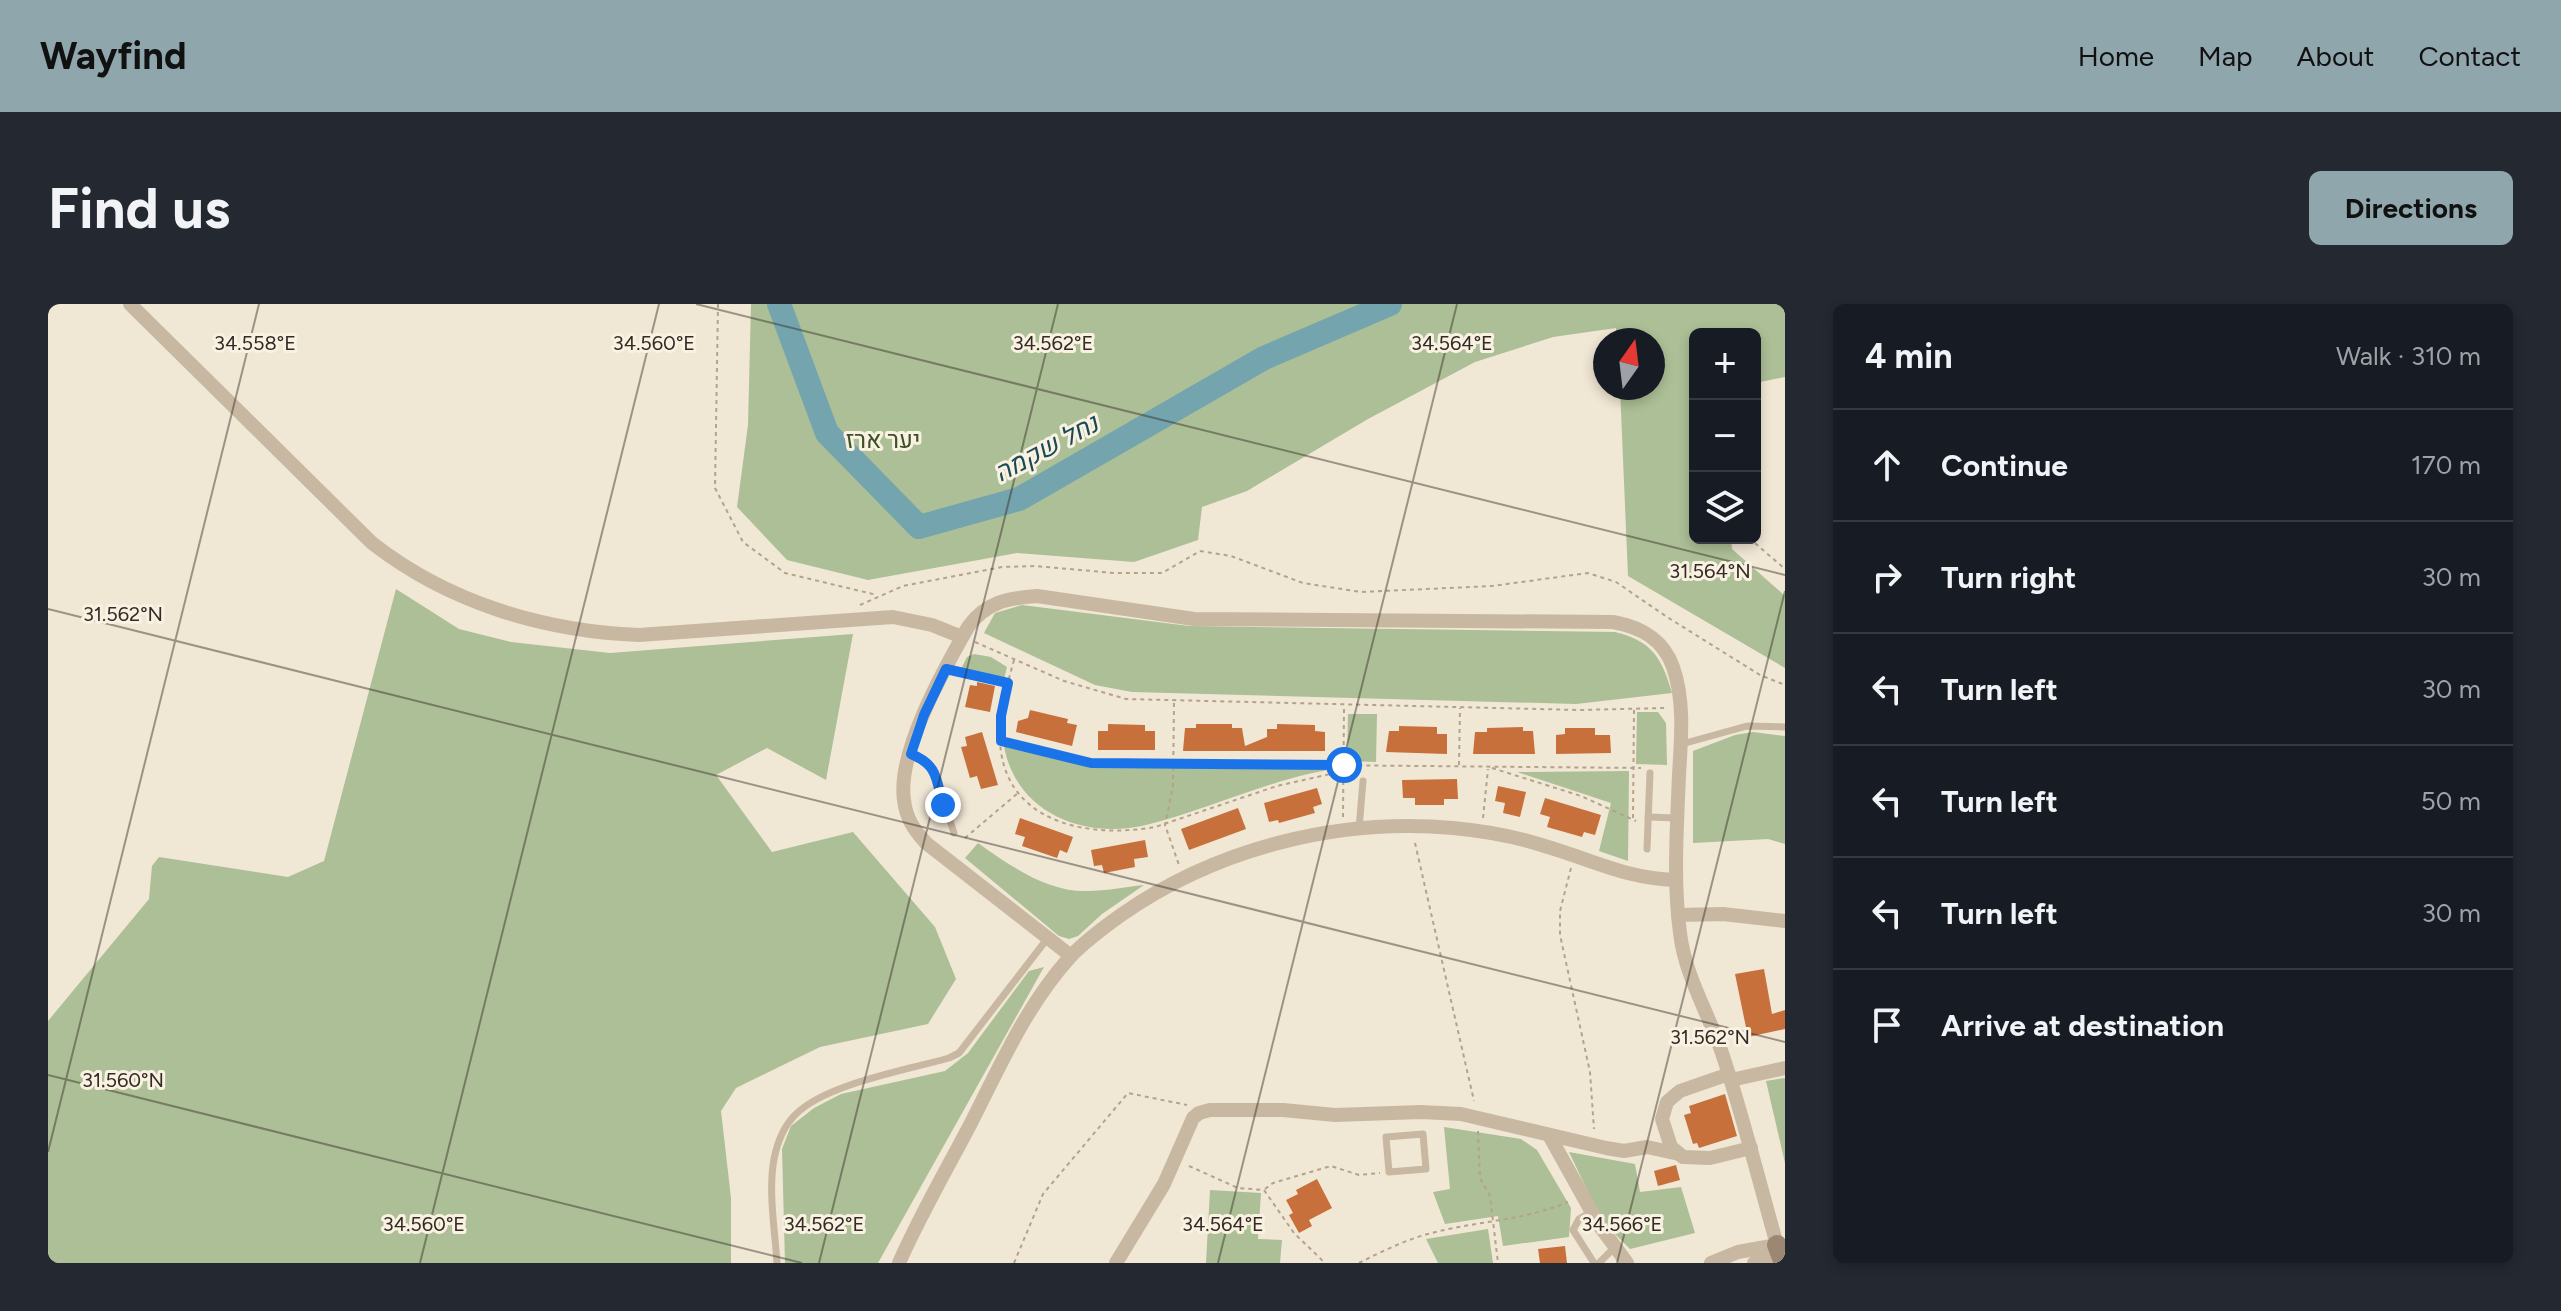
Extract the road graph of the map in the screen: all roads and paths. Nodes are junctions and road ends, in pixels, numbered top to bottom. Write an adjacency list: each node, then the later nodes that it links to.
1 (130, 304): 7 (street)
2 (718, 304): 5 (path)
3 (1756, 544): 4 (path)
4 (1785, 569)
5 (878, 596): 6 (path); 11 (path)
6 (857, 607)
7 (962, 637): 8 (path); 9 (street); 16 (street)
8 (1014, 659): 10 (path); 12 (path)
9 (946, 669): 10 (path); 20 (street)
10 (1008, 683): 18 (path)
11 (1785, 685)
12 (1174, 702): 13 (path); 21 (path)
13 (1344, 705): 15 (path); 22 (path)
14 (1634, 707): 15 (path); 16 (path); 25 (path)
15 (1460, 708): 23 (path)
16 (1680, 708): 19 (street)
17 (1785, 727): 19 (lane)
18 (1001, 741): 21 (path); 29 (path)
19 (1680, 745): 31 (street)
20 (911, 754): 39 (lane); 47 (street)
21 (1174, 763): 22 (path); 33 (path)
22 (1344, 765): 23 (path); 26 (path)
23 (1459, 766): 24 (path)
24 (1488, 767): 25 (path); 32 (path); 38 (path)
25 (1633, 768): 27 (path); 32 (path)
26 (1344, 771): 33 (path); 37 (path)
27 (1649, 771): 30 (lane)
28 (1363, 781): 36 (lane)
29 (1019, 792): 33 (path); 40 (path)
30 (1648, 817): 31 (lane); 35 (lane)
31 (1678, 818): 44 (street)
32 (1633, 819): 35 (path)
33 (1165, 823): 43 (path)
34 (1412, 826): 36 (street); 38 (street); 53 (path)
35 (1648, 827): 41 (lane)
36 (1359, 829): 37 (street)
37 (1343, 830): 43 (street)
38 (1482, 831): 42 (street)
39 (954, 833)
40 (965, 838)
41 (1647, 849)
42 (1576, 856): 44 (street); 57 (path)
43 (1183, 878): 48 (street)
44 (1676, 880): 45 (street)
45 (1678, 915): 46 (street); 50 (street)
46 (1785, 921)
47 (1047, 939): 48 (street); 69 (lane)
48 (1071, 956): 70 (street)
49 (1785, 1068): 50 (street)
50 (1730, 1077): 54 (street); 58 (street)
51 (1210, 1110): 52 (street); 61 (street); 71 (path)
52 (1421, 1112): 53 (street); 55 (lane)
53 (1478, 1118): 56 (street); 66 (path)
54 (1662, 1119): 59 (street); 60 (street)
55 (1423, 1134): 62 (lane); 62 (lane)
56 (1549, 1135): 57 (street); 64 (street)
57 (1595, 1146): 59 (street)
58 (1751, 1148): 60 (street); 68 (street)
59 (1637, 1149): 60 (street)
60 (1679, 1154)
61 (1175, 1160): 63 (path); 72 (street)
62 (1389, 1172): 63 (path)
63 (1264, 1190): 73 (path)
64 (1582, 1196): 65 (street); 66 (path)
65 (1591, 1212): 67 (street); 76 (lane)
66 (1492, 1223): 74 (path); 75 (path)
67 (1614, 1248): 76 (lane); 77 (street)
68 (1781, 1255): 78 (street); 79 (street)
69 (777, 1263)
70 (899, 1263)
71 (1014, 1263)
72 (1116, 1263)
73 (1325, 1263)
74 (1359, 1263)
75 (1498, 1263)
76 (1596, 1263)
77 (1627, 1263)
78 (1711, 1263)
79 (1754, 1263)

